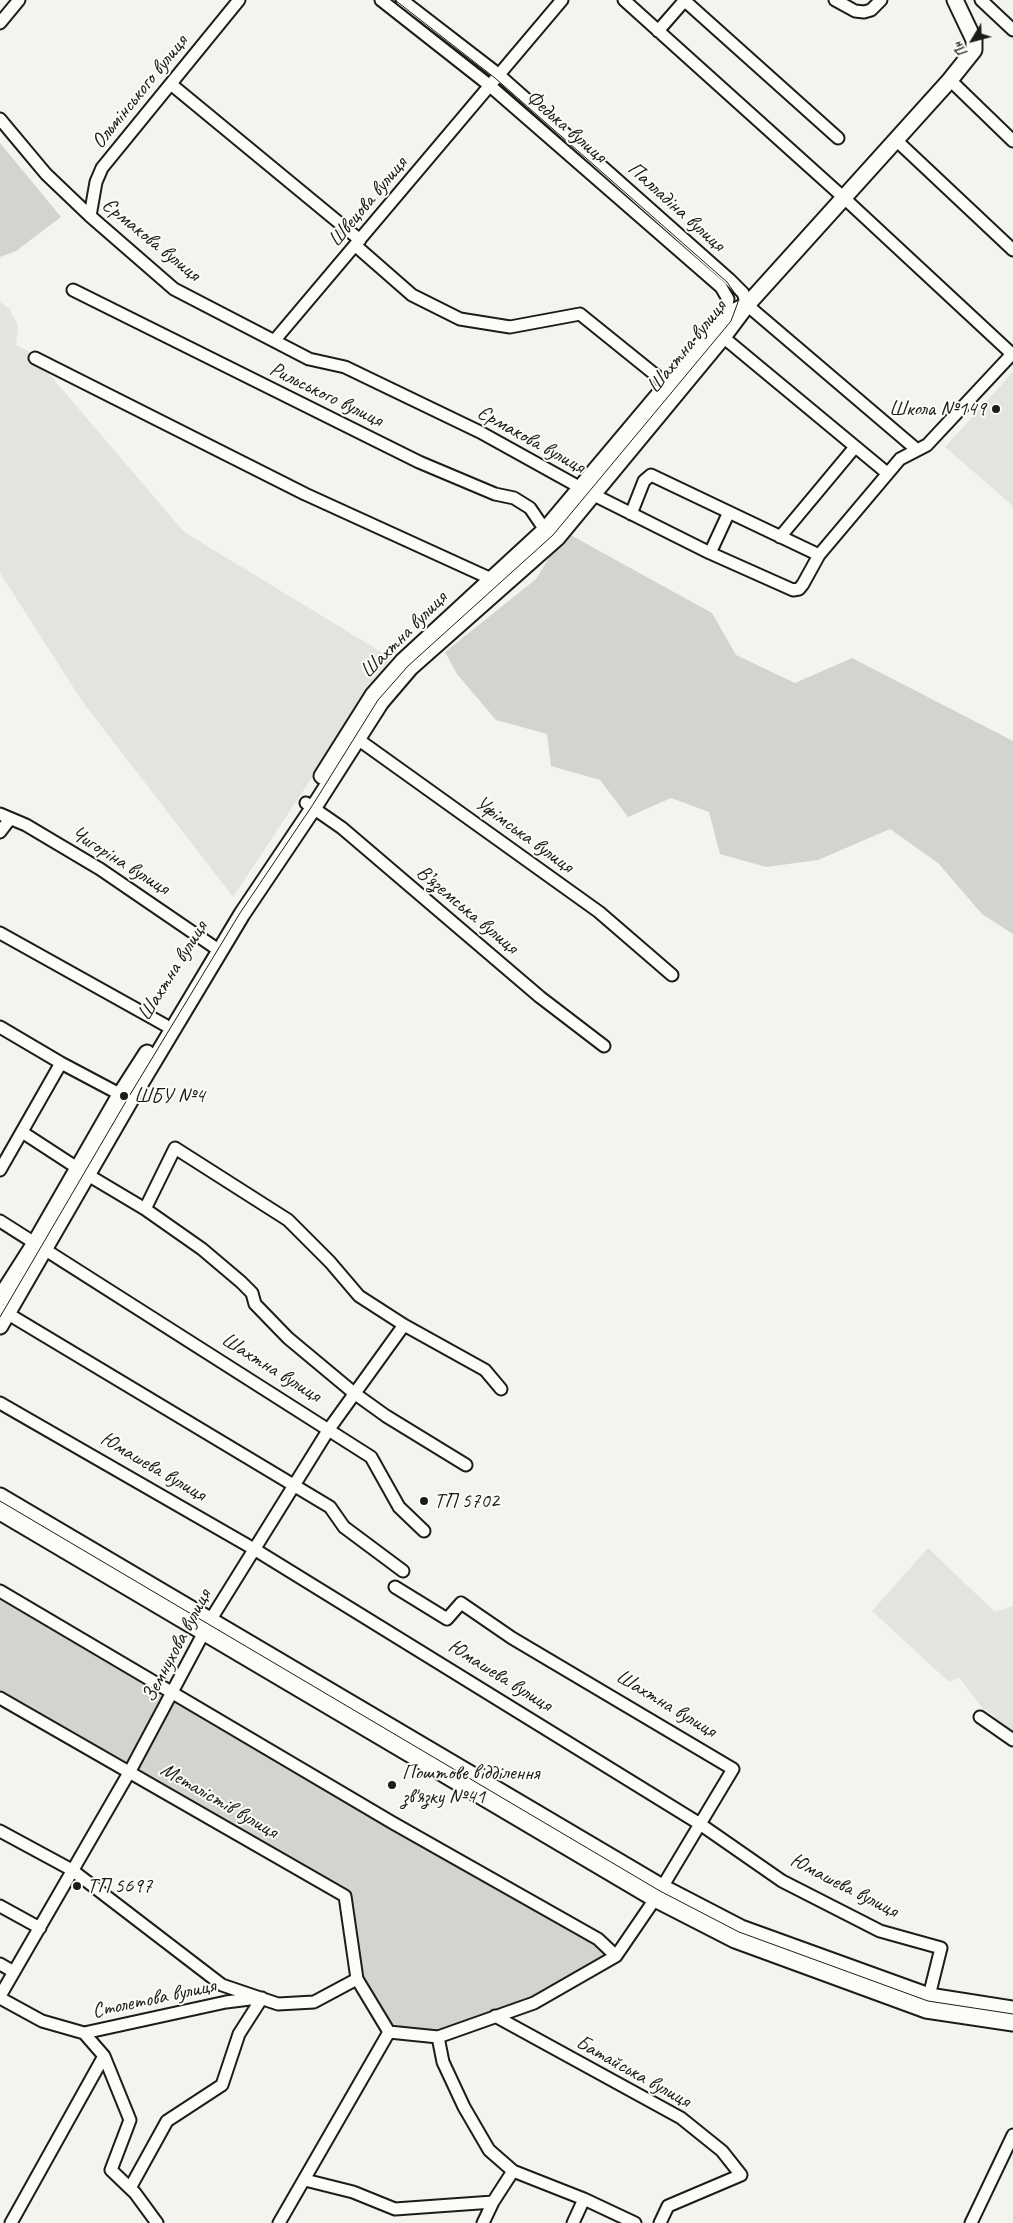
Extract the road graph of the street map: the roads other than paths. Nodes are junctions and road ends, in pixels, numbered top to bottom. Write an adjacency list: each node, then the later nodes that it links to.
1 (19, 0): 12 (street)
2 (239, 0): 17 (street, Ольмінського вулиця)
3 (381, 0): 18 (street, Федька вулиця)
4 (402, 0): 15 (street, Палладіна вулиця)
5 (562, 0): 15 (street, Швецова вулиця)
6 (624, 0): 14 (street)
7 (685, 0): 14 (street); 20 (street)
8 (835, 0): 9 (street)
9 (881, 0)
10 (954, 0): 16 (main road, Шахтна вулиця)
11 (981, 0): 13 (street)
12 (0, 23)
13 (1013, 30)
14 (658, 31): 23 (street)
15 (498, 74): 18 (street, Швецова вулиця); 29 (street, Палладіна вулиця)
16 (950, 80): 21 (main road, Шахтна вулиця); 22 (street)
17 (172, 85): 24 (street, Ольмінського вулиця); 25 (street)
18 (489, 85): 25 (street, Швецова вулиця); 28 (street, Федька вулиця)
19 (0, 118): 24 (street, Єрмакова вулиця)
20 (838, 138)
21 (896, 140): 23 (main road, Шахтна вулиця); 26 (street)
22 (1013, 141)
23 (843, 197): 29 (main road, Шахтна вулиця); 33 (street)
24 (90, 216): 32 (street, Єрмакова вулиця)
25 (358, 243): 32 (street, Швецова вулиця); 35 (street)
26 (1013, 250)
27 (73, 290): 42 (street, Рильського вулиця)
28 (728, 299): 29 (street); 30 (street)
29 (747, 305): 30 (main road, Шахтна вулиця); 31 (main road, Шахтна вулиця); 37 (street, Палладіна вулиця)
30 (726, 316): 35 (main road, Шахтна вулиця)
31 (723, 337): 36 (street); 39 (main road, Шахтна вулиця)
32 (274, 341): 39 (street, Єрмакова вулиця)
33 (1012, 354): 37 (street, Єрмакова вулиця)
34 (36, 358): 46 (street)
35 (668, 385): 39 (main road, Шахтна вулиця)
36 (855, 447): 38 (street); 43 (street)
37 (916, 450): 38 (street, Єрмакова вулиця)
38 (887, 474): 45 (street, Єрмакова вулиця)
39 (587, 492): 41 (street, Єрмакова вулиця); 42 (main road, Шахтна вулиця)
40 (729, 512): 41 (street); 43 (street); 44 (street)
41 (631, 514): 44 (street, Єрмакова вулиця)
42 (551, 534): 46 (main road, Шахтна вулиця)
43 (780, 536): 45 (street)
44 (710, 553): 45 (street, Єрмакова вулиця)
45 (819, 555)
46 (498, 582): 47 (main road, Шахтна вулиця)
47 (354, 736): 48 (main road, Шахтна вулиця); 53 (street, Уфімська вулиця)
48 (310, 805): 52 (main road, Шахтна вулиця); 56 (street, В’яземська вулиця)
49 (5, 816): 50 (street, Чигоріна вулиця); 52 (street, Чигоріна вулиця)
50 (0, 832)
51 (0, 933): 54 (street)
52 (217, 949): 54 (main road, Шахтна вулиця); 58 (main road, Шахтна вулиця)
53 (672, 975)
54 (165, 1025): 58 (main road, Шахтна вулиця)
55 (0, 1026): 57 (street)
56 (604, 1046)
57 (61, 1063): 58 (street); 59 (street)
58 (126, 1097): 61 (main road, Шахтна вулиця)
59 (22, 1132): 60 (street); 61 (street, Шахтна вулиця)
60 (0, 1170)
61 (83, 1172): 62 (street, Шахтна вулиця); 64 (main road, Шахтна вулиця)
62 (145, 1209): 67 (street); 69 (street, Шахтна вулиця)
63 (0, 1221): 64 (street, Шахтна вулиця)
64 (40, 1246): 65 (main road, Шахтна вулиця); 66 (main road, Шахтна вулиця); 71 (street, Шахтна вулиця)
65 (0, 1298)
66 (3, 1316): 73 (street)
67 (404, 1325): 68 (street); 69 (street, Земнухова вулиця)
68 (501, 1389)
69 (354, 1393): 71 (street, Земнухова вулиця); 72 (street, Шахтна вулиця)
70 (0, 1403): 77 (street, Юмашева вулиця)
71 (329, 1429): 73 (street, Земнухова вулиця); 76 (street, Шахтна вулиця)
72 (466, 1465)
73 (294, 1485): 77 (street, Земнухова вулиця); 78 (street)
74 (0, 1496): 81 (main road)
75 (0, 1512): 81 (main road)
76 (424, 1531)
77 (254, 1549): 81 (street, Земнухова вулиця); 87 (street, Юмашева вулиця)
78 (403, 1571)
79 (395, 1587): 87 (street, Шахтна вулиця)
80 (0, 1591): 82 (street)
81 (207, 1625): 82 (street, Земнухова вулиця); 90 (main road)
82 (173, 1692): 86 (street, Земнухова вулиця); 93 (street)
83 (0, 1698): 86 (street, Металістів вулиця)
84 (980, 1717): 85 (street)
85 (1013, 1740)
86 (130, 1771): 89 (street, Земнухова вулиця); 96 (street, Металістів вулиця)
87 (700, 1824): 90 (street, Шахтна вулиця); 99 (street, Юмашева вулиця)
88 (0, 1831): 89 (street)
89 (72, 1870): 92 (street, Земнухова вулиця); 98 (street)
90 (658, 1893): 93 (street, Шахтна вулиця); 99 (main road)
91 (0, 1906): 92 (street)
92 (40, 1928): 95 (street, Земнухова вулиця)
93 (616, 1956): 101 (street)
94 (0, 1964): 95 (street)
95 (14, 1972): 97 (street, Земнухова вулиця)
96 (357, 1979): 98 (street); 103 (street, Металістів вулиця)
97 (0, 1997): 104 (street, Столетова вулиця)
98 (262, 1998): 104 (street, Столетова вулиця); 110 (street)
99 (927, 2003): 100 (main road); 102 (main road)
100 (1013, 2009)
101 (495, 2016): 105 (street); 119 (street, Батайська вулиця)
102 (1013, 2024)
103 (389, 2032): 105 (street); 109 (street)
104 (84, 2033): 106 (street)
105 (438, 2038): 108 (street)
106 (104, 2056): 110 (street); 113 (street)
107 (1013, 2135): 120 (street)
108 (513, 2171): 111 (street); 112 (street)
109 (305, 2180): 112 (street); 115 (street)
110 (130, 2188): 114 (street)
111 (584, 2199): 117 (street); 118 (street)
112 (493, 2202): 116 (street)
113 (11, 2223)
114 (157, 2223)
115 (278, 2223)
116 (483, 2223)
117 (573, 2223)
118 (635, 2223)
119 (660, 2223)
120 (971, 2223)

